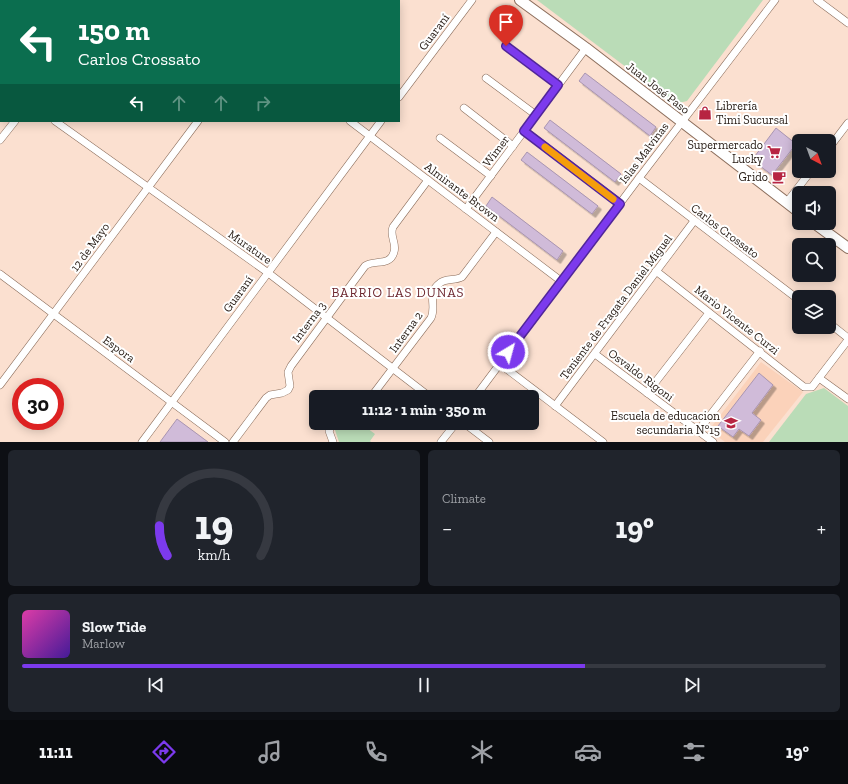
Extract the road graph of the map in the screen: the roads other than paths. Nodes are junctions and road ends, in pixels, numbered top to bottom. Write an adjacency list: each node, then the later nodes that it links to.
1 (472, 0): 10 (street, Guaraní)
2 (520, 0): 7 (main road, Juan José Paso)
3 (775, 0): 18 (street, Islas Malvinas)
4 (817, 0): 5 (street)
5 (848, 23)
6 (506, 46): 9 (street)
7 (586, 48): 9 (street, Wimer); 18 (main road, Juan José Paso)
8 (486, 78): 12 (street)
9 (558, 85): 12 (street, Wimer)
10 (400, 96)
11 (464, 108): 25 (street)
12 (536, 115): 20 (street, Wimer)
13 (14, 122): 24 (street)
14 (56, 122): 30 (street, Murature)
15 (197, 122): 30 (street, 12 de Mayo)
16 (351, 122): 21 (street, Almirante Brown)
17 (380, 122): 21 (street, Guaraní)
18 (682, 122): 27 (street, Islas Malvinas); 31 (main road, Juan José Paso)
19 (848, 123): 23 (street)
20 (524, 131): 25 (street, Wimer); 32 (street)
21 (370, 136): 29 (street, Almirante Brown); 39 (street, Guaraní)
22 (440, 138): 26 (street)
23 (836, 139)
24 (0, 140)
25 (513, 146): 26 (street, Wimer)
26 (491, 176): 34 (street, Wimer)
27 (639, 178): 32 (street, Islas Malvinas); 35 (street, Carlos Crossato)
28 (806, 178): 31 (street)
29 (428, 180): 34 (street, Almirante Brown); 46 (street, Interna 3)
30 (147, 188): 39 (street, Murature); 45 (street, 12 de Mayo)
31 (787, 202): 33 (main road, Juan José Paso)
32 (620, 204): 42 (street, Islas Malvinas)
33 (792, 206)
34 (466, 208): 37 (street, Almirante Brown)
35 (694, 221): 40 (street, Teniente de Fragata Daniel Miguel); 43 (street, Carlos Crossato)
36 (824, 230): 38 (main road)
37 (496, 232): 42 (street, Almirante Brown); 52 (street, Interna 2)
38 (848, 248)
39 (267, 272): 46 (street, Murature); 60 (street, Guaraní)
40 (656, 272): 44 (street, Mario Vicente Curzi); 50 (street, Teniente de Fragata Daniel Miguel)
41 (0, 274): 45 (street, Espora)
42 (561, 281): 51 (street, Islas Malvinas)
43 (792, 295)
44 (709, 313): 49 (street, Mario Vicente Curzi); 58 (street)
45 (54, 315): 54 (street, 12 de Mayo); 60 (street, Espora)
46 (326, 319): 52 (street, Murature); 68 (street, Interna 3)
47 (836, 329): 48 (street)
48 (848, 339): 53 (street)
49 (760, 351): 53 (street, Mario Vicente Curzi); 65 (street)
50 (595, 354): 58 (street, Osvaldo Rigoni); 61 (street, Teniente de Fragata Daniel Miguel)
51 (500, 364): 57 (street, Islas Malvinas); 61 (street)
52 (392, 369): 55 (street, Interna 2); 56 (street, Murature)
53 (820, 378): 59 (street)
54 (0, 385)
55 (376, 390)
56 (420, 390)
57 (480, 390)
58 (647, 393): 65 (street, Osvaldo Rigoni)
59 (848, 399)
60 (172, 402): 66 (street, Guaraní); 67 (street, Espora)
61 (555, 406): 72 (street)
62 (330, 430): 69 (street)
63 (451, 430): 70 (street)
64 (473, 430): 71 (street)
65 (698, 431): 73 (street, Osvaldo Rigoni)
66 (142, 442)
67 (225, 442)
68 (233, 442)
69 (333, 442)
70 (442, 442)
71 (489, 442)
72 (603, 442)
73 (712, 442)

